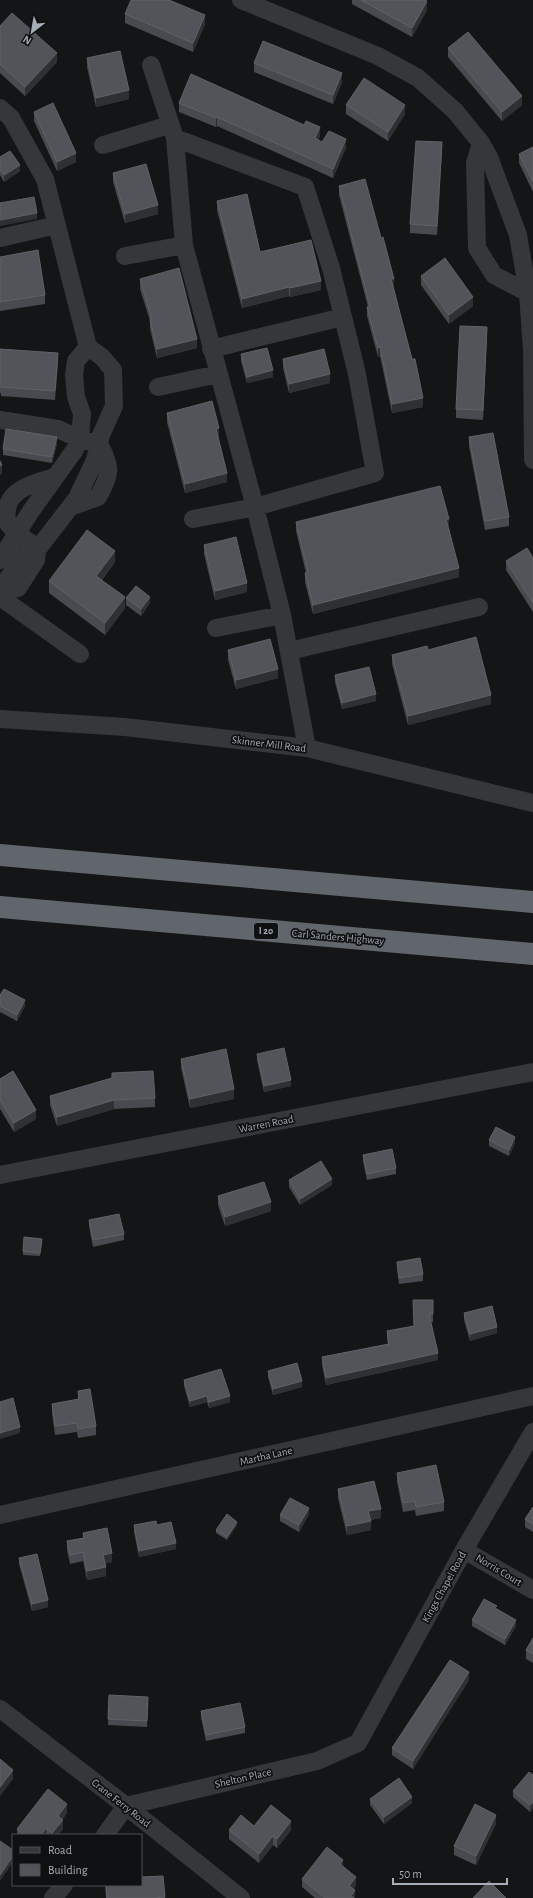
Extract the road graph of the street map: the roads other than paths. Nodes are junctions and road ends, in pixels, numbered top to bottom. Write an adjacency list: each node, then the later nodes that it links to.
1 (241, 0): 5 (street)
2 (151, 65): 4 (street)
3 (0, 108): 7 (street)
4 (172, 132): 6 (street); 9 (street); 12 (street)
5 (481, 143): 11 (street); 11 (street)
6 (103, 145)
7 (57, 225): 8 (street); 13 (street)
8 (0, 238)
9 (184, 245): 10 (street); 14 (street)
10 (125, 256)
11 (528, 293): 20 (street)
12 (342, 317): 14 (street); 21 (street)
13 (88, 347): 18 (street); 19 (street)
14 (211, 349): 15 (street)
15 (218, 374): 16 (street); 21 (street)
16 (158, 387)
17 (0, 420): 18 (street)
18 (80, 439): 19 (street); 23 (street)
19 (99, 444): 24 (street)
20 (533, 460)
21 (255, 507): 22 (street); 28 (street)
22 (193, 519)
23 (16, 533): 24 (street); 25 (street)
24 (38, 549): 26 (street)
25 (0, 560)
26 (2, 596): 31 (street)
27 (479, 607): 30 (street)
28 (282, 615): 29 (street); 30 (street)
29 (216, 628)
30 (289, 651): 33 (street)
31 (80, 654)
32 (0, 719): 33 (street, Skinner Mill Road)
33 (307, 748): 34 (street, Skinner Mill Road)
34 (533, 803)
35 (0, 855): 36 (highway)
36 (533, 902)
37 (0, 907): 38 (highway, Carl Sanders Highway / I 20)
38 (533, 954)
39 (533, 1072): 40 (street, Warren Road)
40 (0, 1175)
41 (533, 1396): 43 (street, Martha Lane)
42 (533, 1432): 44 (street, Kings Chapel Road)
43 (0, 1515)
44 (464, 1550): 45 (street, Norris Court); 47 (street, Kings Chapel Road)
45 (533, 1590)
46 (0, 1709): 48 (street, Crane Ferry Road)
47 (358, 1743): 48 (street, Shelton Place)
48 (126, 1806): 49 (street); 52 (street, Crane Ferry Road)
49 (106, 1834)
50 (63, 1886): 51 (street)
51 (53, 1898)
52 (241, 1898)

